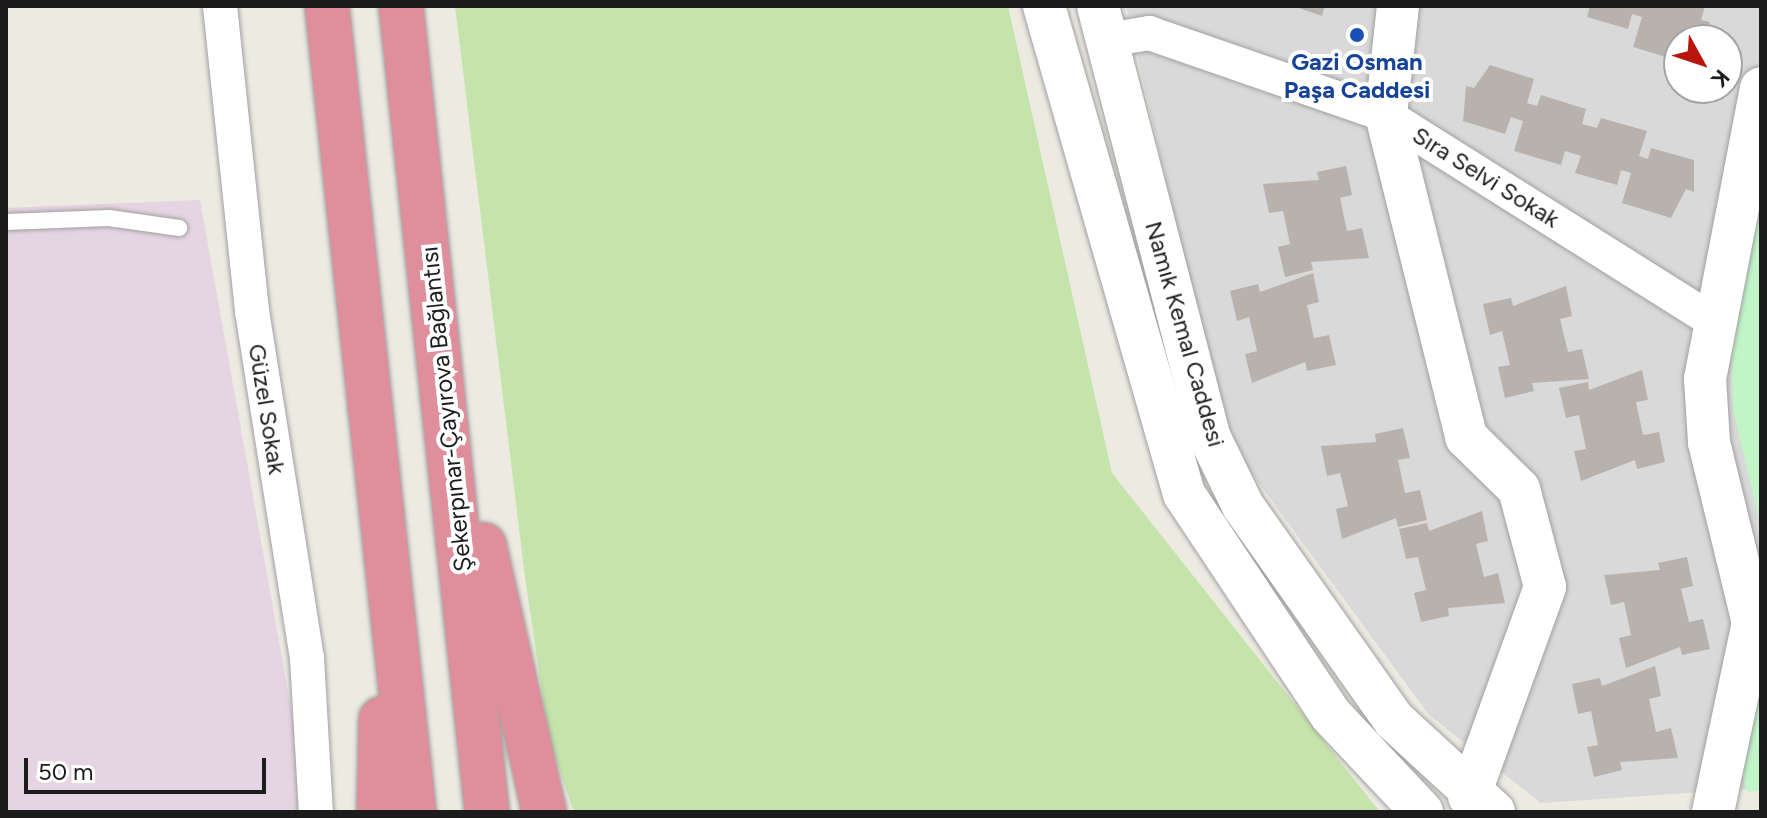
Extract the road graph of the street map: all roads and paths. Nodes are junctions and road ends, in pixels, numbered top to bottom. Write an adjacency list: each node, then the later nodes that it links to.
1 (220, 6): 15 (street, Güzel Sokak)
2 (327, 6): 13 (highway)
3 (401, 6): 12 (highway, Şekerpınar-Çayırova Bağlantısı)
4 (1044, 6): 20 (street, Namık Kemal Caddesi)
5 (1398, 6): 8 (street)
6 (1102, 23): 8 (street, Sıra Selvi Sokak); 14 (street, Namık Kemal Caddesi)
7 (1761, 88): 11 (street)
8 (1386, 115): 11 (street, Sıra Selvi Sokak); 14 (street)
9 (6, 222): 10 (lane)
10 (179, 228)
11 (1712, 320): 21 (street)
12 (444, 368): 18 (highway, Şekerpınar-Çayırova Bağlantısı); 19 (highway)
13 (385, 517): 16 (highway); 17 (highway)
14 (1474, 807)
15 (316, 812)
16 (379, 812)
17 (414, 812)
18 (487, 812)
19 (544, 812)
20 (1422, 812)
21 (1713, 812)

